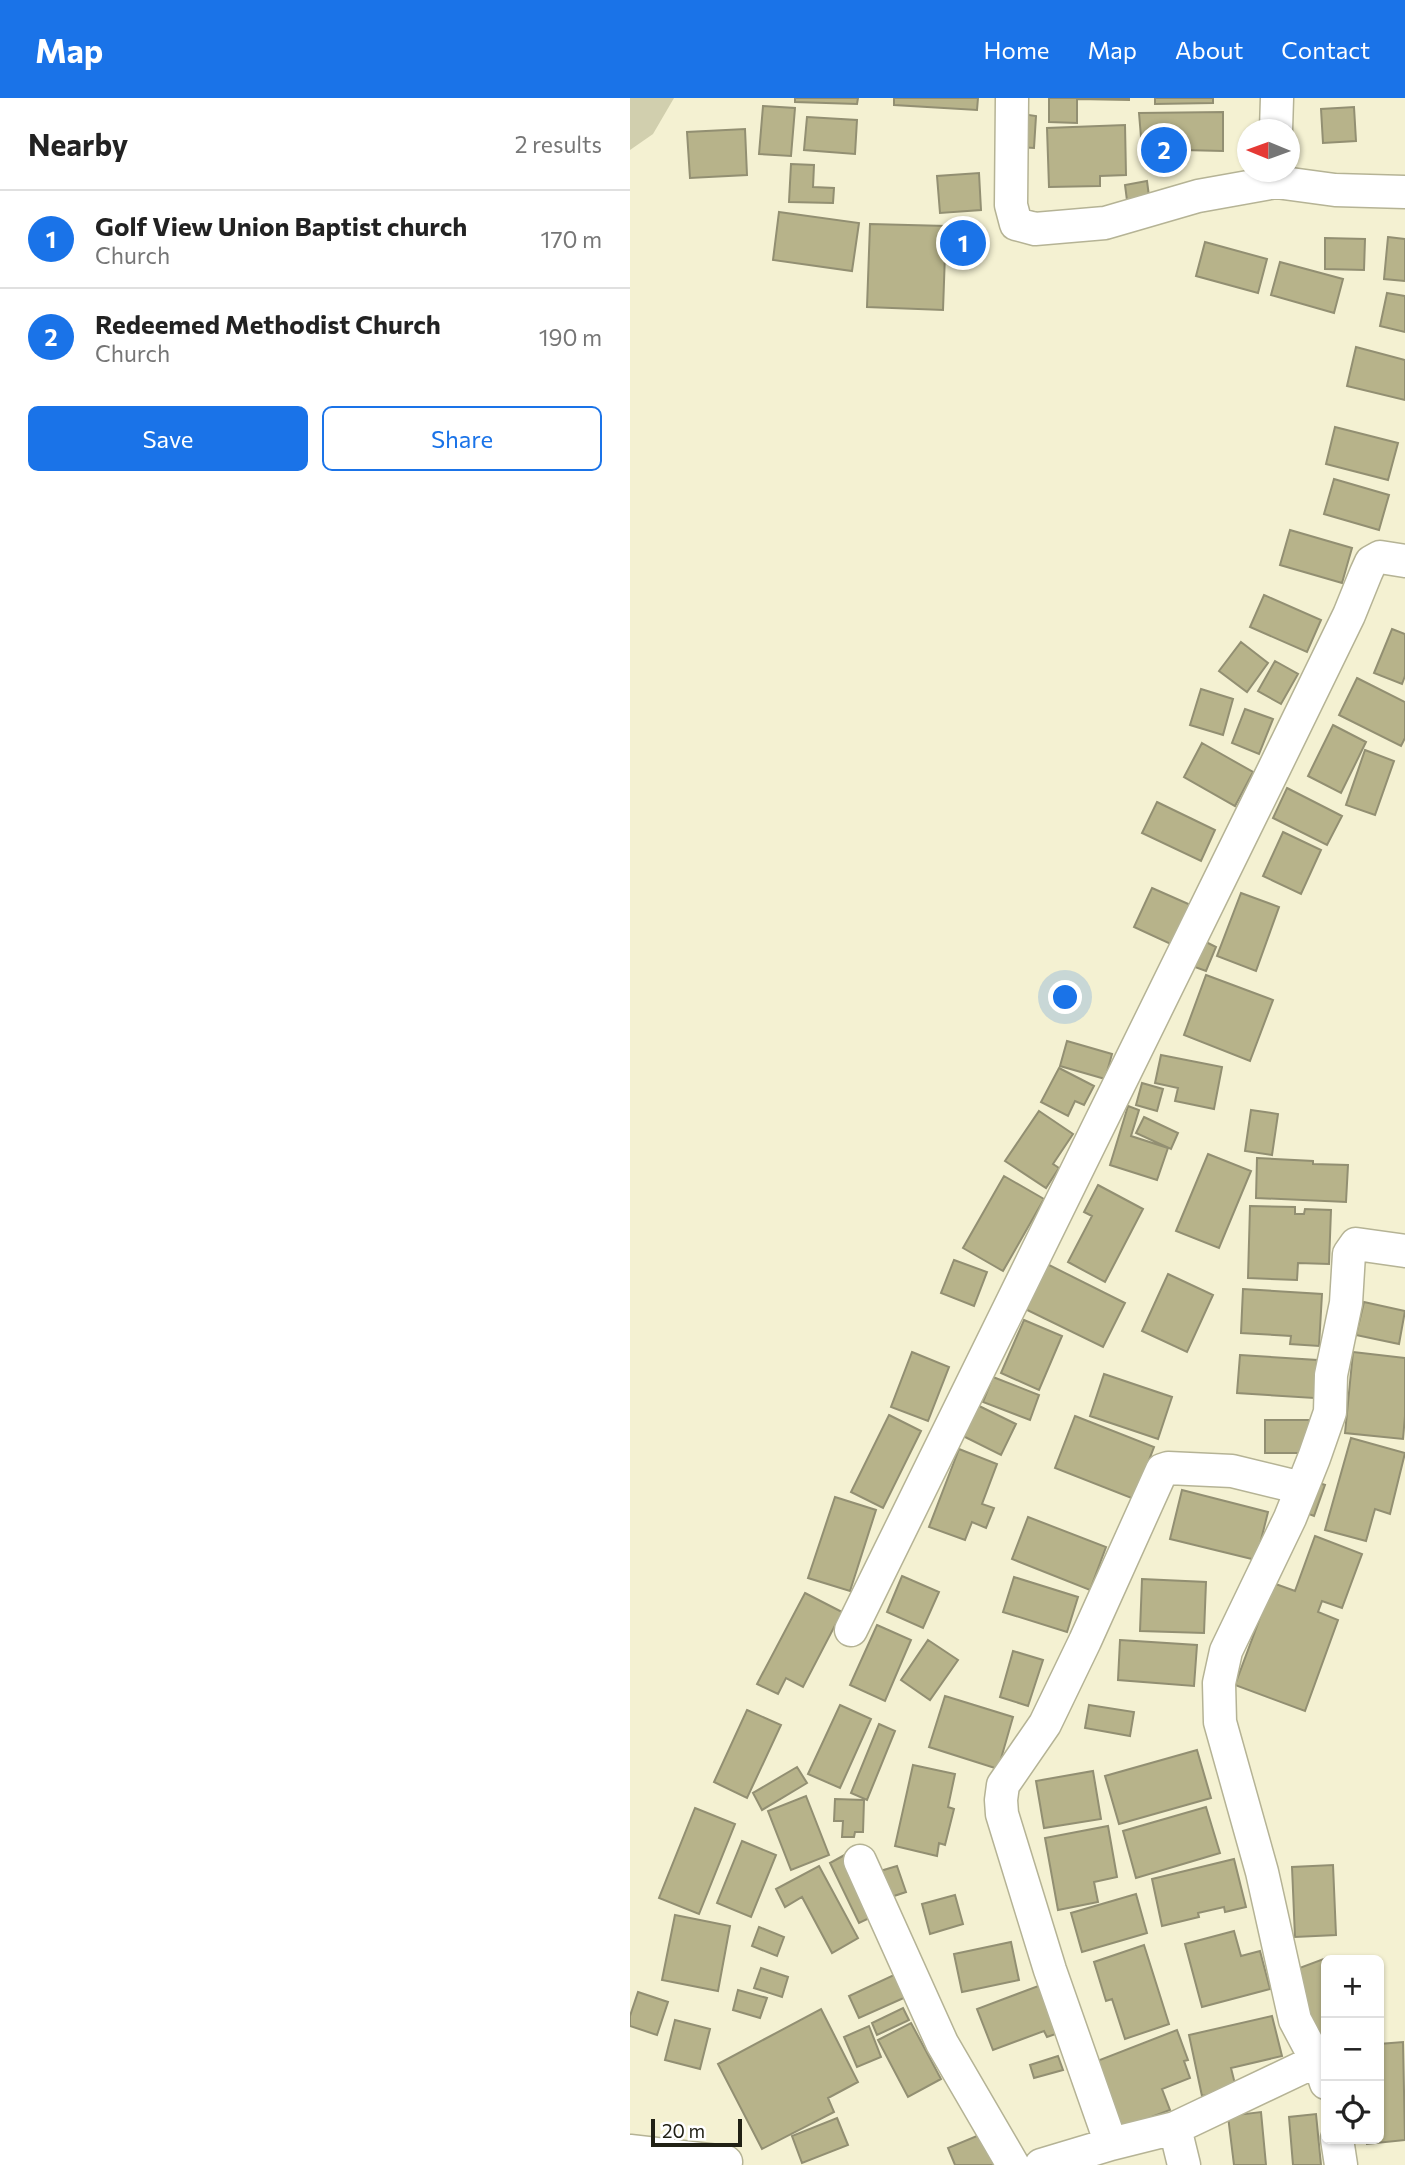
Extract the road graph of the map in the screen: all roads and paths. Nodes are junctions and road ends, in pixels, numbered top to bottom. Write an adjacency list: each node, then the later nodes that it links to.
1 (1012, 98): 4 (street)
2 (1277, 98): 3 (street)
3 (1276, 119)
4 (1255, 182)
5 (1299, 182): 6 (street)
6 (1405, 192)
7 (1405, 561): 10 (street)
8 (1405, 1251): 9 (street)
9 (1302, 1488): 12 (street); 14 (street)
10 (852, 1630)
11 (860, 1861): 18 (street)
12 (1321, 2072): 13 (street)
13 (1175, 2129): 14 (street); 20 (street)
14 (1111, 2144): 19 (street)
15 (1338, 2144): 21 (street)
16 (630, 2151): 17 (street)
17 (726, 2162)
18 (1013, 2165)
19 (1041, 2165)
20 (1184, 2165)
21 (1341, 2165)

